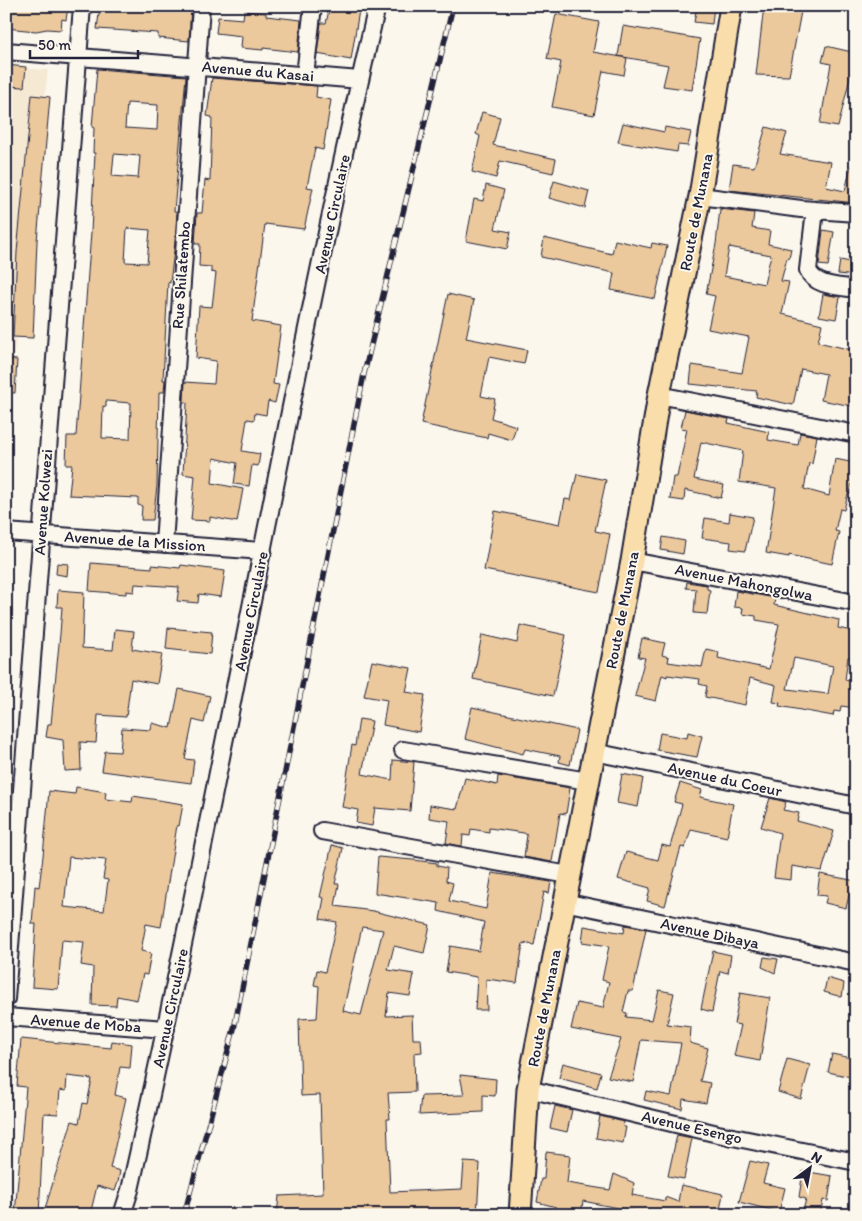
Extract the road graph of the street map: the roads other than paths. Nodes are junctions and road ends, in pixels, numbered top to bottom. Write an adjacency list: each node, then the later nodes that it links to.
1 (82, 6): 7 (street, Avenue Kolwezi)
2 (201, 6): 8 (street, Rue Shilatembo)
3 (313, 6): 9 (street)
4 (377, 6): 10 (street, Avenue Circulaire)
5 (731, 6): 11 (main road, Route de Munana)
6 (6, 51): 7 (street, Avenue du Kasai)
7 (78, 56): 8 (street, Avenue du Kasai); 18 (street, Avenue Kolwezi)
8 (195, 66): 9 (street, Avenue du Kasai); 19 (street, Rue Shilatembo)
9 (305, 75): 10 (street, Avenue du Kasai)
10 (360, 80): 20 (street, Avenue Circulaire)
11 (700, 196): 12 (street); 15 (main road, Route de Munana)
12 (815, 210): 13 (street); 14 (street)
13 (856, 213)
14 (856, 288)
15 (659, 394): 16 (street); 21 (main road, Route de Munana)
16 (856, 434)
17 (6, 532): 18 (street, Avenue de la Mission)
18 (41, 534): 19 (street, Avenue de la Mission); 31 (street, Avenue Kolwezi)
19 (164, 544): 20 (street, Avenue de la Mission)
20 (263, 551): 33 (street, Avenue Circulaire)
21 (632, 561): 22 (street, Avenue Mahongolwa); 24 (main road, Route de Munana)
22 (856, 604)
23 (403, 750): 25 (street)
24 (594, 752): 25 (main road, Route de Munana); 26 (street, Avenue du Coeur)
25 (588, 781): 28 (main road, Route de Munana)
26 (856, 806)
27 (322, 832): 28 (street)
28 (569, 875): 29 (main road, Route de Munana)
29 (564, 902): 30 (street, Avenue Dibaya); 34 (main road, Route de Munana)
30 (856, 963)
31 (6, 998)
32 (6, 1017): 33 (street, Avenue de Moba)
33 (166, 1029): 36 (street, Avenue Circulaire)
34 (528, 1089): 35 (street, Avenue Esengo); 37 (main road, Route de Munana)
35 (856, 1162)
36 (122, 1215)
37 (520, 1215)

